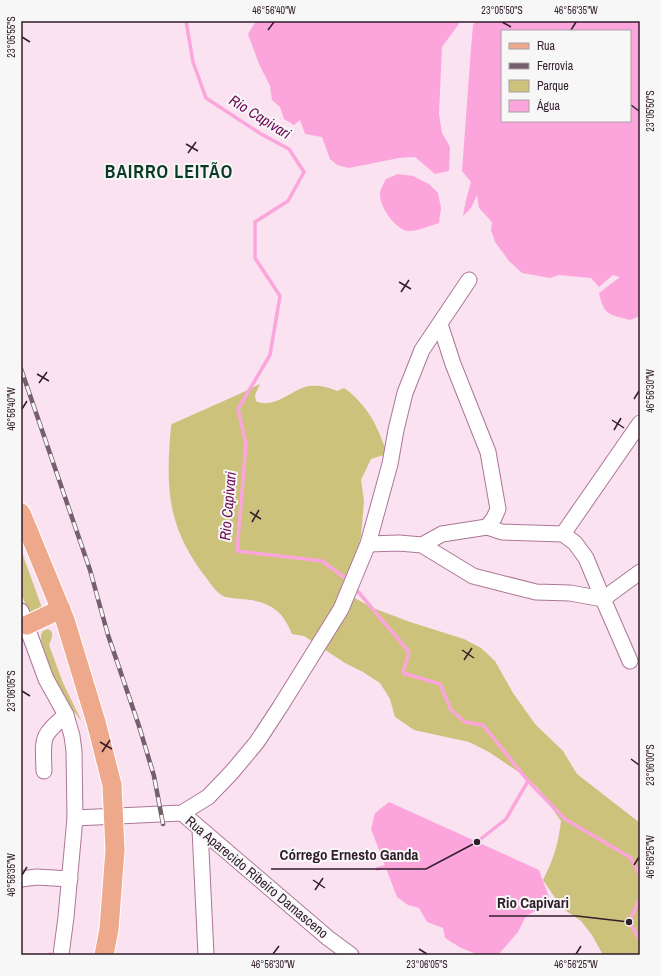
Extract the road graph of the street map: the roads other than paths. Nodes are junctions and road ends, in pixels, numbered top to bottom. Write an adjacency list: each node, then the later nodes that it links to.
1 (470, 280): 2 (street, Rua Aparecido Ribeiro Damasceno)
2 (440, 324): 5 (street); 7 (street, Rua Aparecido Ribeiro Damasceno)
3 (640, 422): 6 (street)
4 (21, 513): 11 (main road)
5 (487, 527): 6 (street); 8 (street)
6 (563, 534): 10 (street)
7 (368, 544): 8 (street); 16 (street, Rua Aparecido Ribeiro Damasceno)
8 (422, 545): 10 (street)
9 (640, 572): 10 (street)
10 (603, 599): 13 (street)
11 (61, 609): 12 (main road); 22 (main road, bridge)
12 (24, 618): 14 (street)
13 (630, 661)
14 (66, 715): 15 (street); 17 (street)
15 (44, 771)
16 (179, 814): 17 (street); 18 (street, Rua Aparecido Ribeiro Damasceno)
17 (75, 818): 20 (street)
18 (200, 829): 23 (street); 24 (street, Rua Aparecido Ribeiro Damasceno)
19 (21, 879): 20 (street)
20 (70, 879): 21 (street)
21 (61, 955)
22 (104, 955)
23 (206, 955)
24 (351, 955)

